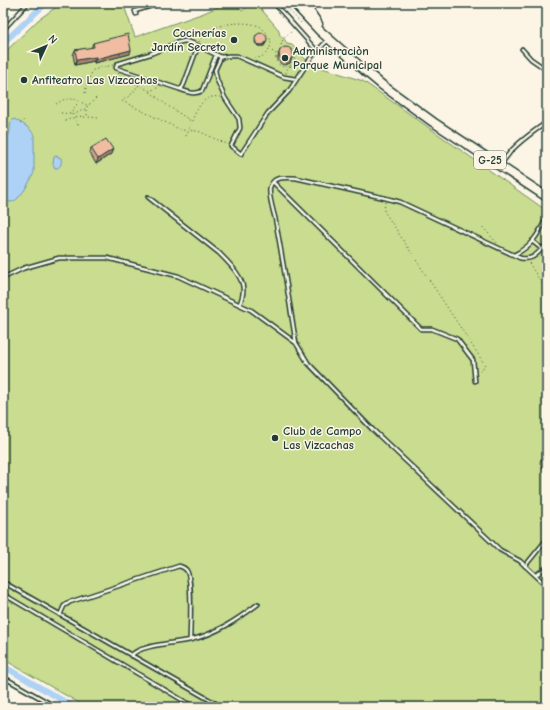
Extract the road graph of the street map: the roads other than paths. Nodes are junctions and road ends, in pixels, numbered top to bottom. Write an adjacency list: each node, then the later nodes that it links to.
1 (28, 3): 7 (lane)
2 (161, 3): 6 (lane)
3 (274, 3): 11 (lane)
4 (294, 3): 8 (main road, G-25)
5 (304, 3): 8 (main road, G-25)
6 (136, 14)
7 (3, 30)
8 (330, 39): 11 (lane); 18 (main road, G-25)
9 (198, 46): 12 (lane); 16 (lane); 16 (lane)
10 (522, 49): 14 (lane)
11 (317, 51): 15 (lane)
12 (216, 55): 13 (lane); 16 (lane)
13 (221, 57): 15 (lane); 15 (lane)
14 (547, 70)
15 (296, 79)
16 (179, 90)
17 (547, 122): 18 (lane)
18 (501, 166): 21 (main road, G-25)
19 (273, 182): 26 (lane); 29 (lane); 30 (lane)
20 (148, 197): 28 (lane)
21 (547, 198)
22 (547, 217): 23 (lane)
23 (532, 241): 25 (lane); 26 (lane)
24 (547, 244): 25 (lane)
25 (542, 249): 26 (lane)
26 (513, 255)
27 (3, 278): 28 (lane)
28 (240, 304): 29 (lane)
29 (296, 343): 32 (lane)
30 (475, 381)
31 (547, 539): 32 (lane)
32 (525, 566): 34 (lane)
33 (547, 567): 34 (lane)
34 (536, 575): 36 (lane)
35 (3, 582): 39 (lane)
36 (547, 586)
37 (3, 594): 44 (lane)
38 (258, 604): 40 (lane)
39 (60, 615): 40 (lane); 41 (lane)
40 (190, 640): 41 (lane)
41 (132, 656): 45 (lane)
42 (3, 677): 43 (lane)
43 (56, 707)
44 (194, 707)
45 (222, 707)

